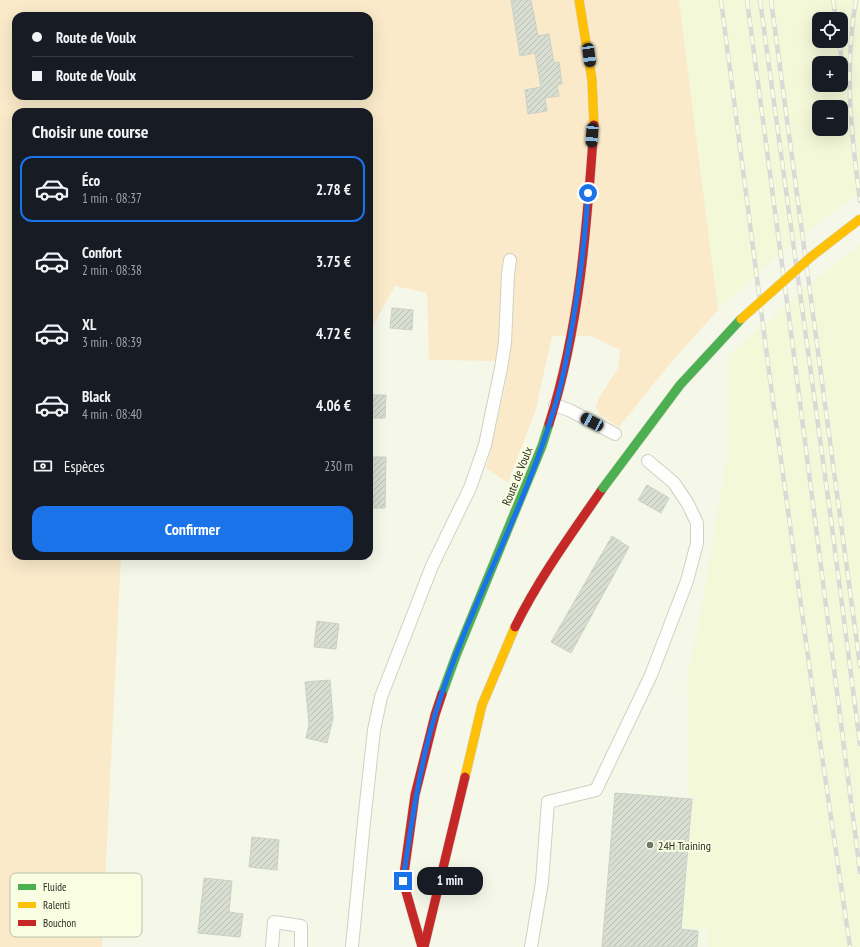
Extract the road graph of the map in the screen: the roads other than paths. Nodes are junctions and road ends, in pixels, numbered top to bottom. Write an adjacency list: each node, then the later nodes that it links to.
1 (579, 0): 4 (main road, Route de Voulx)
2 (860, 219): 10 (main road, bridge)
3 (510, 260): 9 (lane)
4 (555, 405): 5 (lane); 10 (main road, Route de Voulx)
5 (615, 434)
6 (648, 460): 11 (lane)
7 (272, 947): 8 (lane)
8 (301, 947)
9 (352, 947)
10 (423, 947)
11 (532, 947)

